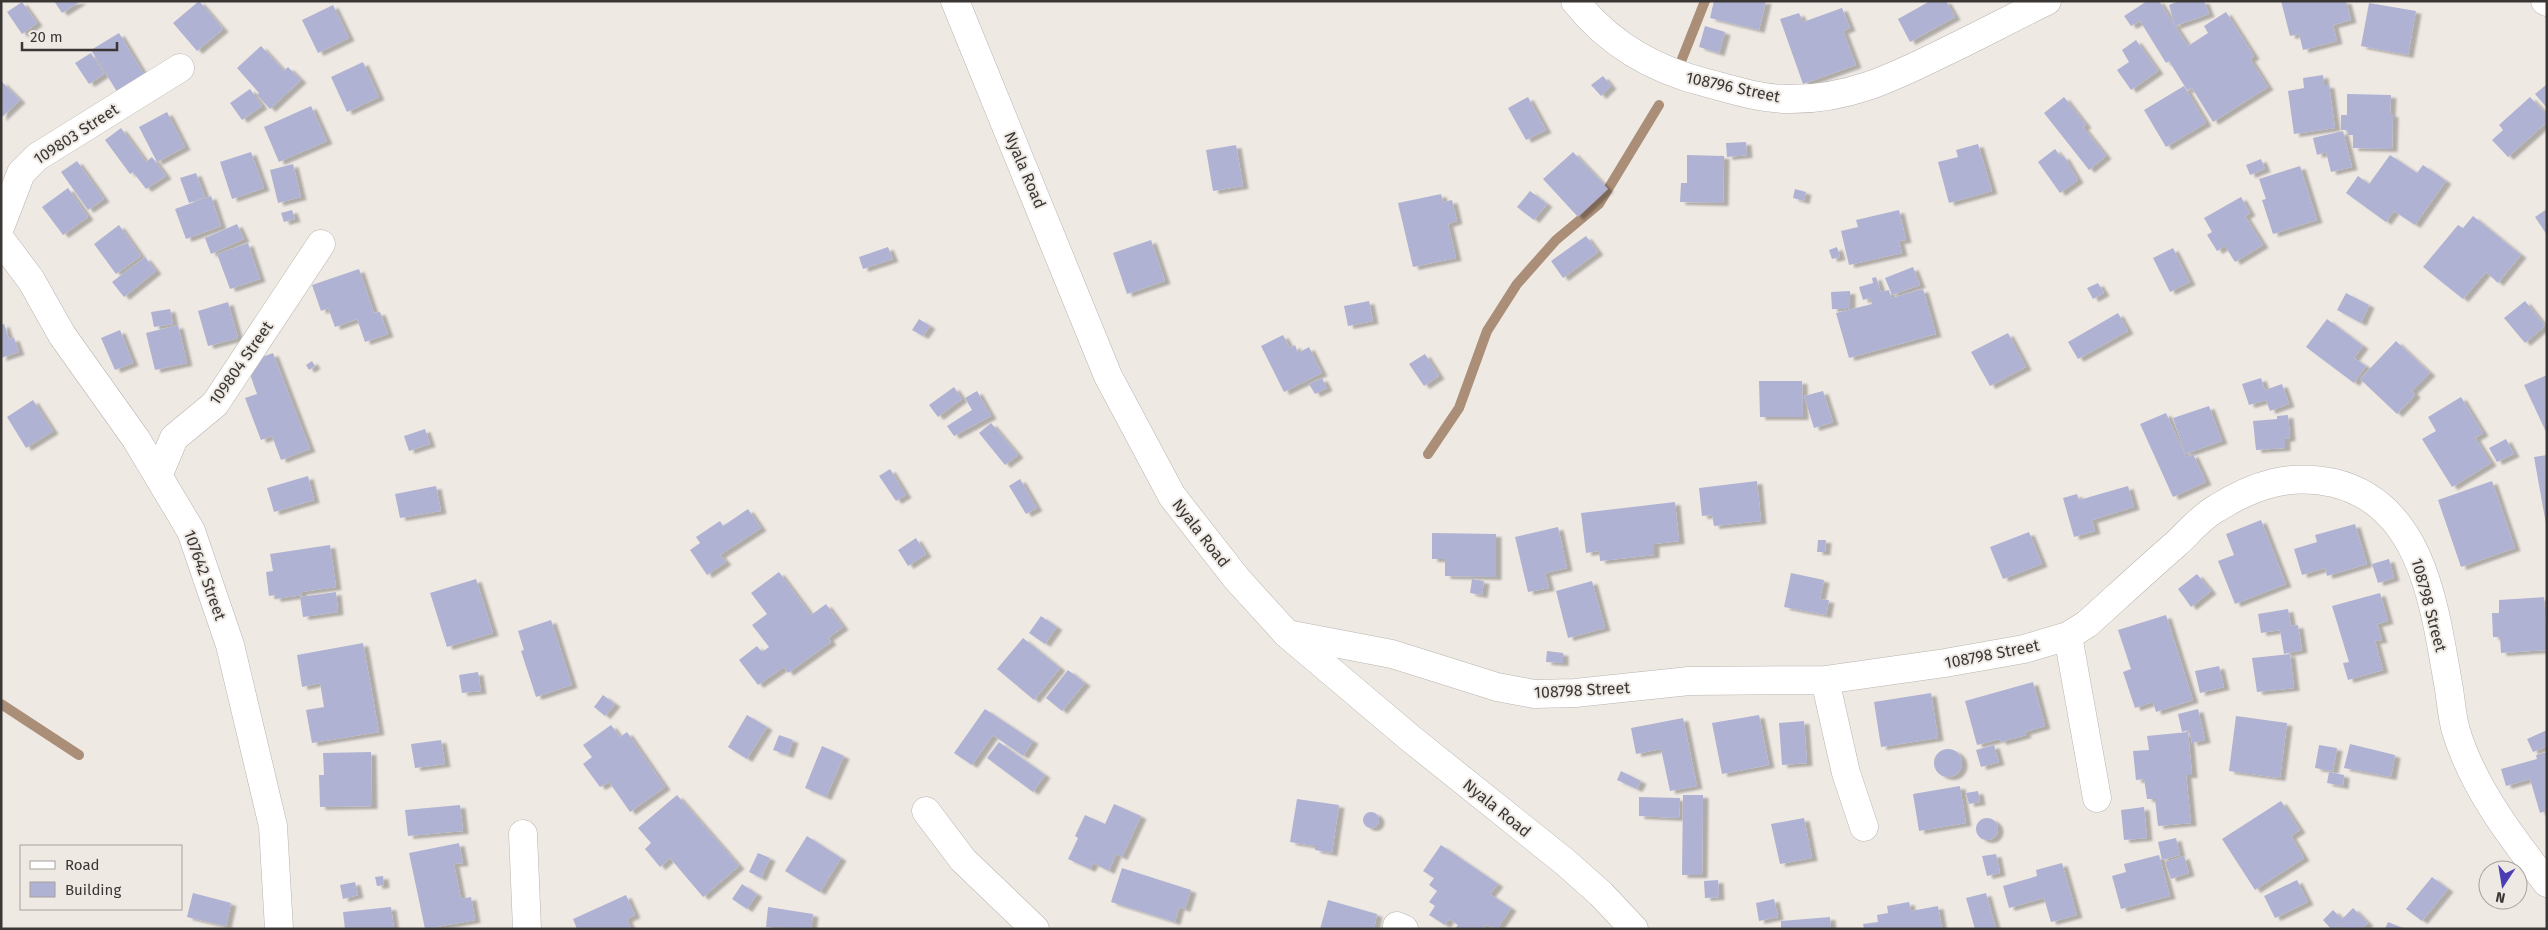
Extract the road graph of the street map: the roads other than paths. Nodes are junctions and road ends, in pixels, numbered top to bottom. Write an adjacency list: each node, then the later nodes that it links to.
1 (955, 1): 9 (street, Nyala Road)
2 (1575, 1): 3 (street, 108796 Street)
3 (2047, 1)
4 (180, 68): 5 (street, 109803 Street)
5 (1, 226)
6 (1, 240): 8 (street, 107642 Street)
7 (321, 244): 8 (street, 109804 Street)
8 (158, 476): 17 (street, 107642 Street)
9 (1287, 634): 11 (street, 108798 Street); 20 (street, Nyala Road)
10 (2068, 636): 11 (street, 108798 Street); 12 (street); 16 (street, 108798 Street)
11 (1825, 680): 14 (street)
12 (2097, 798)
13 (926, 811): 19 (street)
14 (1864, 827)
15 (523, 834): 18 (street)
16 (2547, 883)
17 (279, 929)
18 (528, 929)
19 (1035, 929)
20 (1634, 929)

